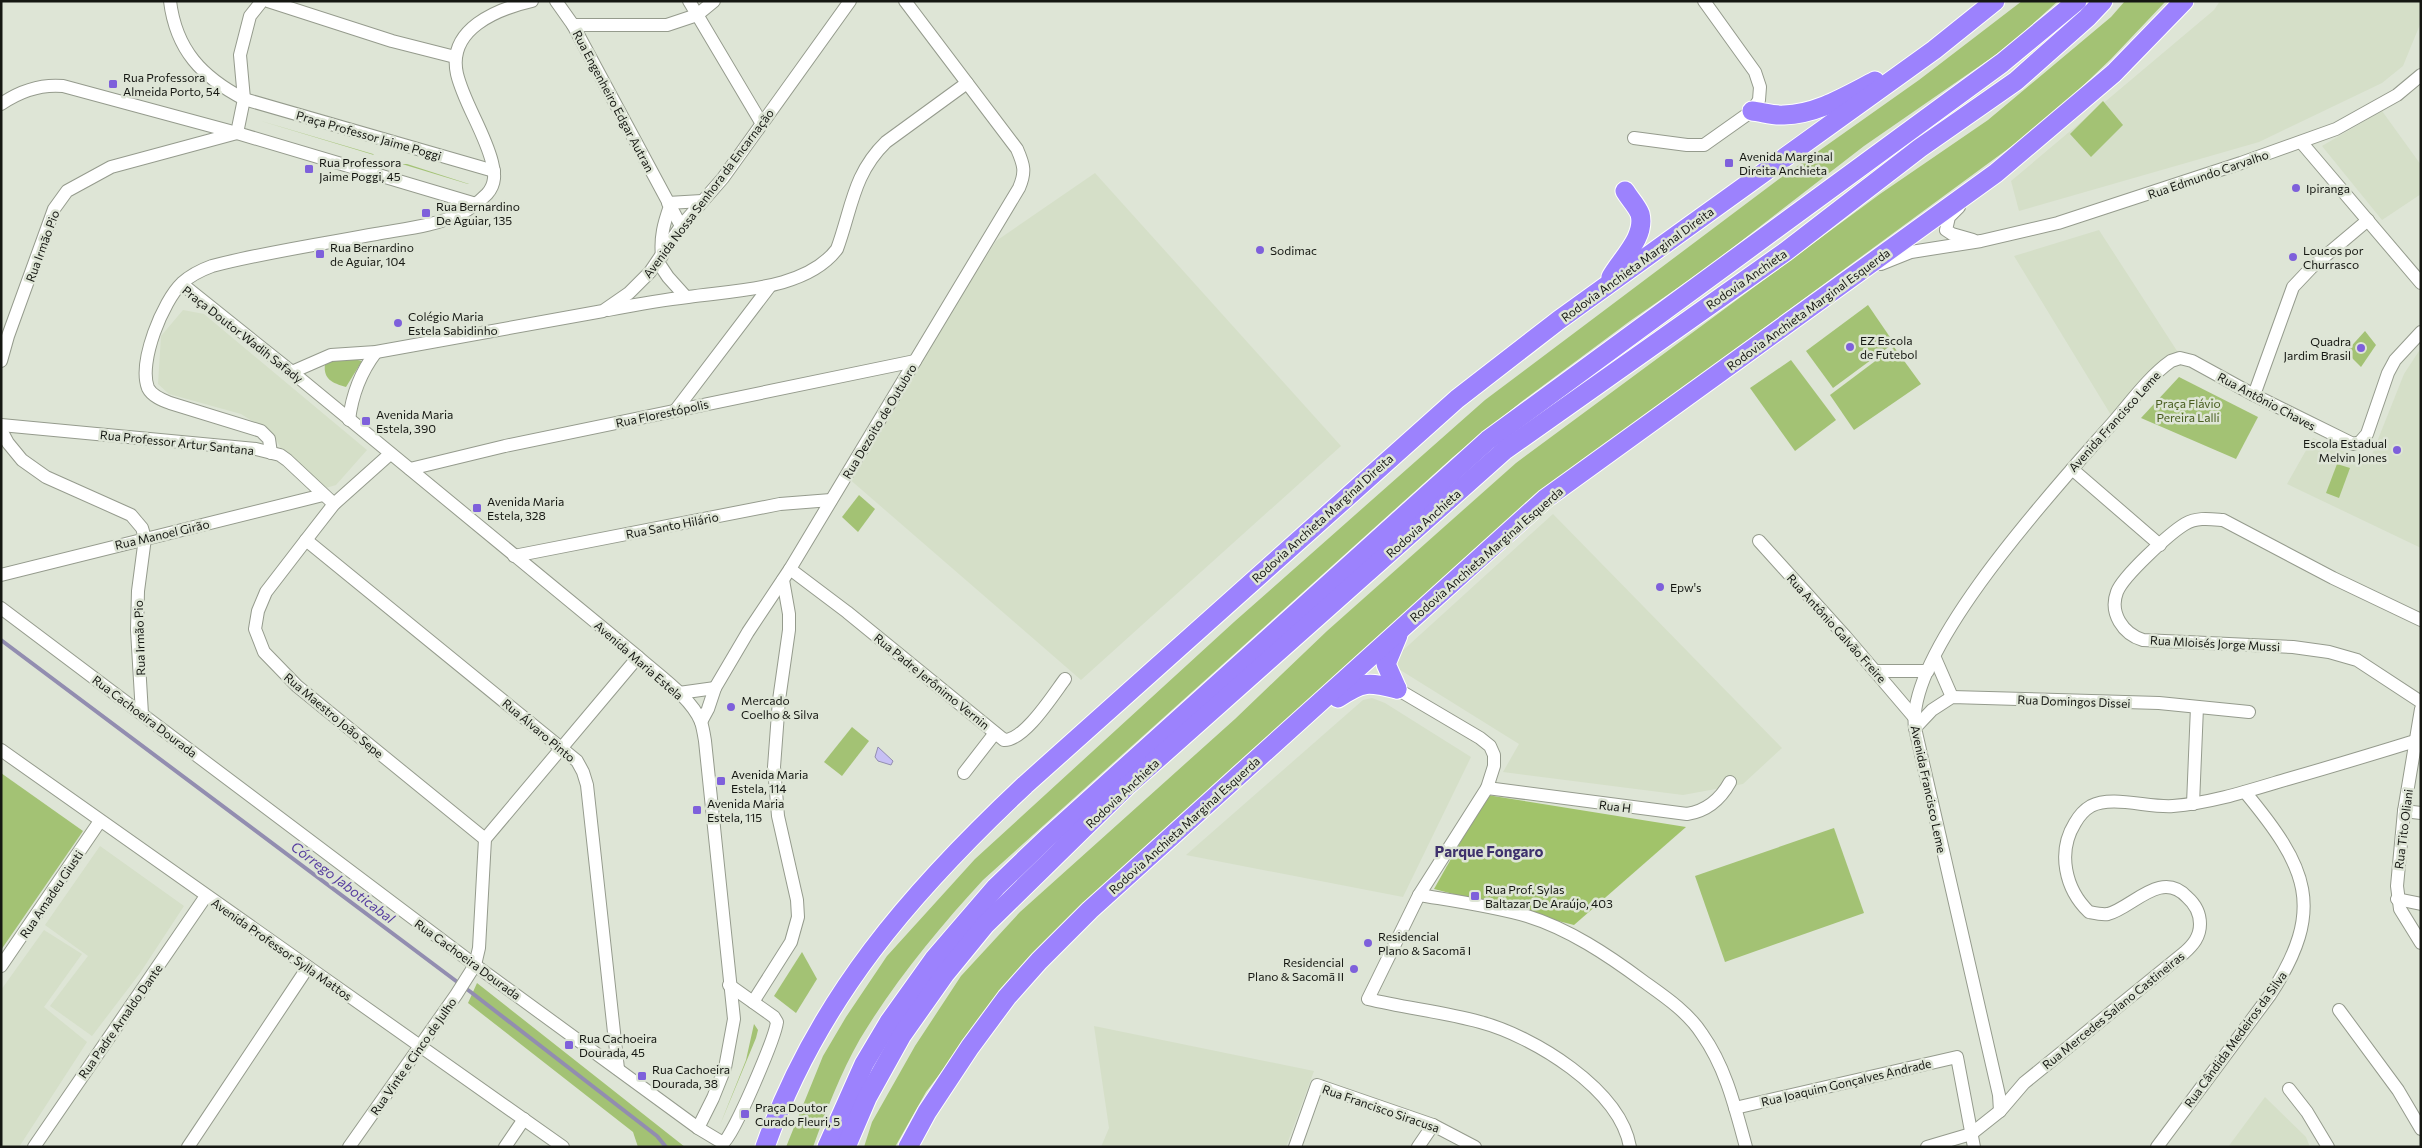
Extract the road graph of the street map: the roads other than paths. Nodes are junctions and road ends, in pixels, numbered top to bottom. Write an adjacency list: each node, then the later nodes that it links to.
1 (170, 1): 21 (street, Praça Professor Jaime Poggi)
2 (262, 1): 21 (street)
3 (268, 1): 18 (street)
4 (532, 1): 18 (street)
5 (556, 1): 16 (street, Rua Engenheiro Edgar Autran)
6 (690, 1): 15 (street)
7 (714, 1): 15 (street)
8 (850, 1): 24 (street, Avenida Nossa Senhora da Encarnação)
9 (904, 1): 20 (street)
10 (1995, 1): 17 (highway, Rodovia Anchieta Marginal Direita)
11 (2077, 1): 131 (highway, Rodovia Anchieta)
12 (2103, 1): 132 (highway, Rodovia Anchieta)
13 (2184, 1): 29 (highway, Rodovia Anchieta Marginal Esquerda)
14 (1705, 2): 23 (street)
15 (697, 15): 16 (street); 24 (street)
16 (573, 25): 33 (street, Rua Engenheiro Edgar Autran)
17 (1934, 50): 23 (highway); 41 (highway, Rodovia Anchieta Marginal Direita)
18 (455, 57): 28 (street)
19 (2420, 76): 27 (street, Rua Edmundo Carvalho)
20 (967, 83): 40 (street); 47 (street, Rua Dezoito de Outubro)
21 (244, 99): 25 (street); 28 (street, Praça Professor Jaime Poggi)
22 (1, 104): 25 (street)
23 (1752, 111): 26 (street)
24 (762, 124): 31 (street, Avenida Nossa Senhora da Encarnação)
25 (238, 133): 32 (street); 48 (street, Rua Irmão Pio)
26 (1634, 138)
27 (2301, 142): 34 (street); 36 (street, Rua Edmundo Carvalho)
28 (494, 171): 32 (street)
29 (1996, 173): 36 (street, Rua Edmundo Carvalho); 43 (highway, Rodovia Anchieta Marginal Esquerda)
30 (1625, 191): 41 (highway)
31 (702, 201): 33 (street); 35 (street, Avenida Nossa Senhora da Encarnação)
32 (476, 204): 39 (street)
33 (669, 204): 35 (street, Rua Engenheiro Edgar Autran); 37 (street)
34 (2368, 220): 38 (street); 51 (street)
35 (681, 226): 37 (street, Avenida Nossa Senhora da Encarnação)
36 (1981, 241): 43 (street, Rua Edmundo Carvalho)
37 (660, 259): 42 (street); 44 (street, Avenida Nossa Senhora da Encarnação)
38 (2421, 283)
39 (182, 284): 50 (street, Praça Doutor Wadih Safady); 56 (street, Praça Doutor Wadih Safady)
40 (770, 286): 42 (street); 52 (street)
41 (1607, 286): 130 (highway, Rodovia Anchieta Marginal Direita)
42 (686, 297): 44 (street)
43 (1825, 297): 73 (highway, Rodovia Anchieta Marginal Esquerda)
44 (603, 311): 46 (street, Avenida Nossa Senhora da Encarnação)
45 (2421, 332): 51 (street, Rua Antônio Chaves)
46 (376, 352): 50 (street, Avenida Nossa Senhora da Encarnação); 53 (street)
47 (915, 361): 52 (street, Rua Florestópolis); 61 (street, Rua Dezoito de Outubro)
48 (1, 362)
49 (2164, 366): 51 (street, Rua Antônio Chaves); 58 (street, Avenida Francisco Leme)
50 (292, 372): 53 (street, Praça Doutor Wadih Safady)
51 (2254, 396)
52 (675, 411): 59 (street, Rua Florestópolis)
53 (349, 420): 57 (street, Praça Doutor Wadih Safady)
54 (1, 425): 56 (street, Rua Professor Artur Santana)
55 (1, 430): 63 (street)
56 (271, 453): 60 (street, Rua Professor Artur Santana)
57 (390, 454): 59 (street, Avenida Maria Estela); 62 (street, Rua Maestro João Sepe)
58 (2072, 469): 66 (street); 75 (street, Avenida Francisco Leme)
59 (410, 470): 67 (street, Avenida Maria Estela)
60 (323, 495): 62 (street, Rua Professor Artur Santana); 63 (street, Rua Manoel Girão)
61 (831, 500): 67 (street, Rua Santo Hilário); 68 (street, Rua Dezoito de Outubro)
62 (334, 504): 64 (street, Rua Maestro João Sepe)
63 (145, 538): 69 (street, Rua Manoel Girão); 87 (street, Rua Irmão Pio)
64 (306, 540): 93 (street, Rua Álvaro Pinto); 103 (street, Rua Maestro João Sepe)
65 (1758, 541): 76 (street, Rua Antônio Galvão Freire)
66 (2160, 545): 72 (street, Rua Mloisés Jorge Mussi); 83 (street, Rua Mloisés Jorge Mussi)
67 (514, 556): 74 (street, Avenida Maria Estela)
68 (790, 569): 70 (street, Rua Dezoito de Outubro); 91 (street, Rua Padre Jerônimo Vernin)
69 (1, 575)
70 (782, 580): 79 (street, Rua Dezoito de Outubro); 113 (street)
71 (1, 608): 87 (street, Rua Cachoeira Dourada)
72 (2421, 620)
73 (1400, 629): 80 (highway); 90 (highway, Rodovia Anchieta Marginal Esquerda)
74 (638, 657): 81 (street, Avenida Maria Estela); 93 (street)
75 (1935, 658): 77 (street, Avenida Francisco Leme); 82 (street)
76 (1875, 671): 77 (street); 89 (street, Rua Antônio Galvão Freire)
77 (1928, 671): 89 (street, Avenida Francisco Leme)
78 (1065, 679): 91 (street, Rua Padre Jerônimo Vernin)
79 (715, 688): 81 (street); 88 (street, Rua Dezoito de Outubro)
80 (1397, 689): 90 (highway); 97 (street)
81 (679, 693): 88 (street, Avenida Maria Estela)
82 (1952, 697): 84 (street, Rua Domingos Dissei); 89 (street)
83 (2421, 702)
84 (2197, 707): 86 (street, Rua Domingos Dissei); 99 (street)
85 (2421, 709): 92 (street, Rua Tito Oliani)
86 (2249, 712)
87 (142, 714): 109 (street, Rua Cachoeira Dourada)
88 (701, 722): 112 (street)
89 (1915, 722): 119 (street, Avenida Francisco Leme)
90 (1290, 731): 133 (highway, Rodovia Anchieta Marginal Esquerda)
91 (995, 733): 95 (street)
92 (2416, 741): 98 (street, Rua Mercedes Salano Castineiras); 100 (street, Rua Tito Oliani)
93 (562, 748): 103 (street); 116 (street, Rua Álvaro Pinto)
94 (1, 750): 102 (street, Avenida Professor Sylla Mattos)
95 (964, 773)
96 (1730, 782): 97 (street, Rua H)
97 (1487, 788): 104 (street)
98 (2245, 792): 99 (street, Rua Mercedes Salano Castineiras); 140 (street, Rua Cândida Medeiros da Silva)
99 (2193, 804): 119 (street, Rua Mercedes Salano Castineiras)
100 (2404, 811): 101 (street); 106 (street, Rua Tito Oliani)
101 (2421, 813)
102 (100, 821): 105 (street, Avenida Professor Sylla Mattos); 110 (street, Rua Amadeu Giusti)
103 (485, 839): 109 (street)
104 (1419, 895): 118 (street); 137 (street)
105 (206, 896): 111 (street, Avenida Professor Sylla Mattos); 125 (street, Rua Padre Arnaldo Dante)
106 (2397, 899): 107 (street); 108 (street, Rua Tito Oliani)
107 (2421, 904)
108 (2421, 943)
109 (475, 965): 115 (street, Rua Vinte e Cinco de Julho); 116 (street, Rua Cachoeira Dourada)
110 (1, 966)
111 (308, 967): 115 (street, Avenida Professor Sylla Mattos); 126 (street)
112 (730, 985): 113 (street); 122 (street)
113 (753, 1002): 122 (street, Rua Cachoeira Dourada)
114 (2339, 1010): 123 (street)
115 (420, 1046): 120 (street, Avenida Professor Sylla Mattos); 127 (street, Rua Vinte e Cinco de Julho)
116 (618, 1069): 122 (street, Rua Cachoeira Dourada)
117 (2289, 1089): 141 (street)
118 (1735, 1108): 124 (street, Rua Joaquim Gonçalves Andrade); 138 (street)
119 (2000, 1111): 124 (street)
120 (524, 1119): 128 (street); 129 (street, Avenida Professor Sylla Mattos)
121 (1433, 1125): 134 (street, Rua Francisco Siracusa); 135 (street); 136 (street, Rua Francisco Siracusa)
122 (698, 1128)
123 (2421, 1128)
124 (1972, 1140): 139 (street)
125 (34, 1147)
126 (188, 1147)
127 (349, 1147)
128 (505, 1147)
129 (563, 1147)
130 (765, 1147)
131 (827, 1147)
132 (846, 1147)
133 (908, 1147)
134 (1295, 1147)
135 (1418, 1147)
136 (1475, 1147)
137 (1630, 1147)
138 (1746, 1147)
139 (1927, 1147)
140 (2156, 1147)
141 (2328, 1147)

